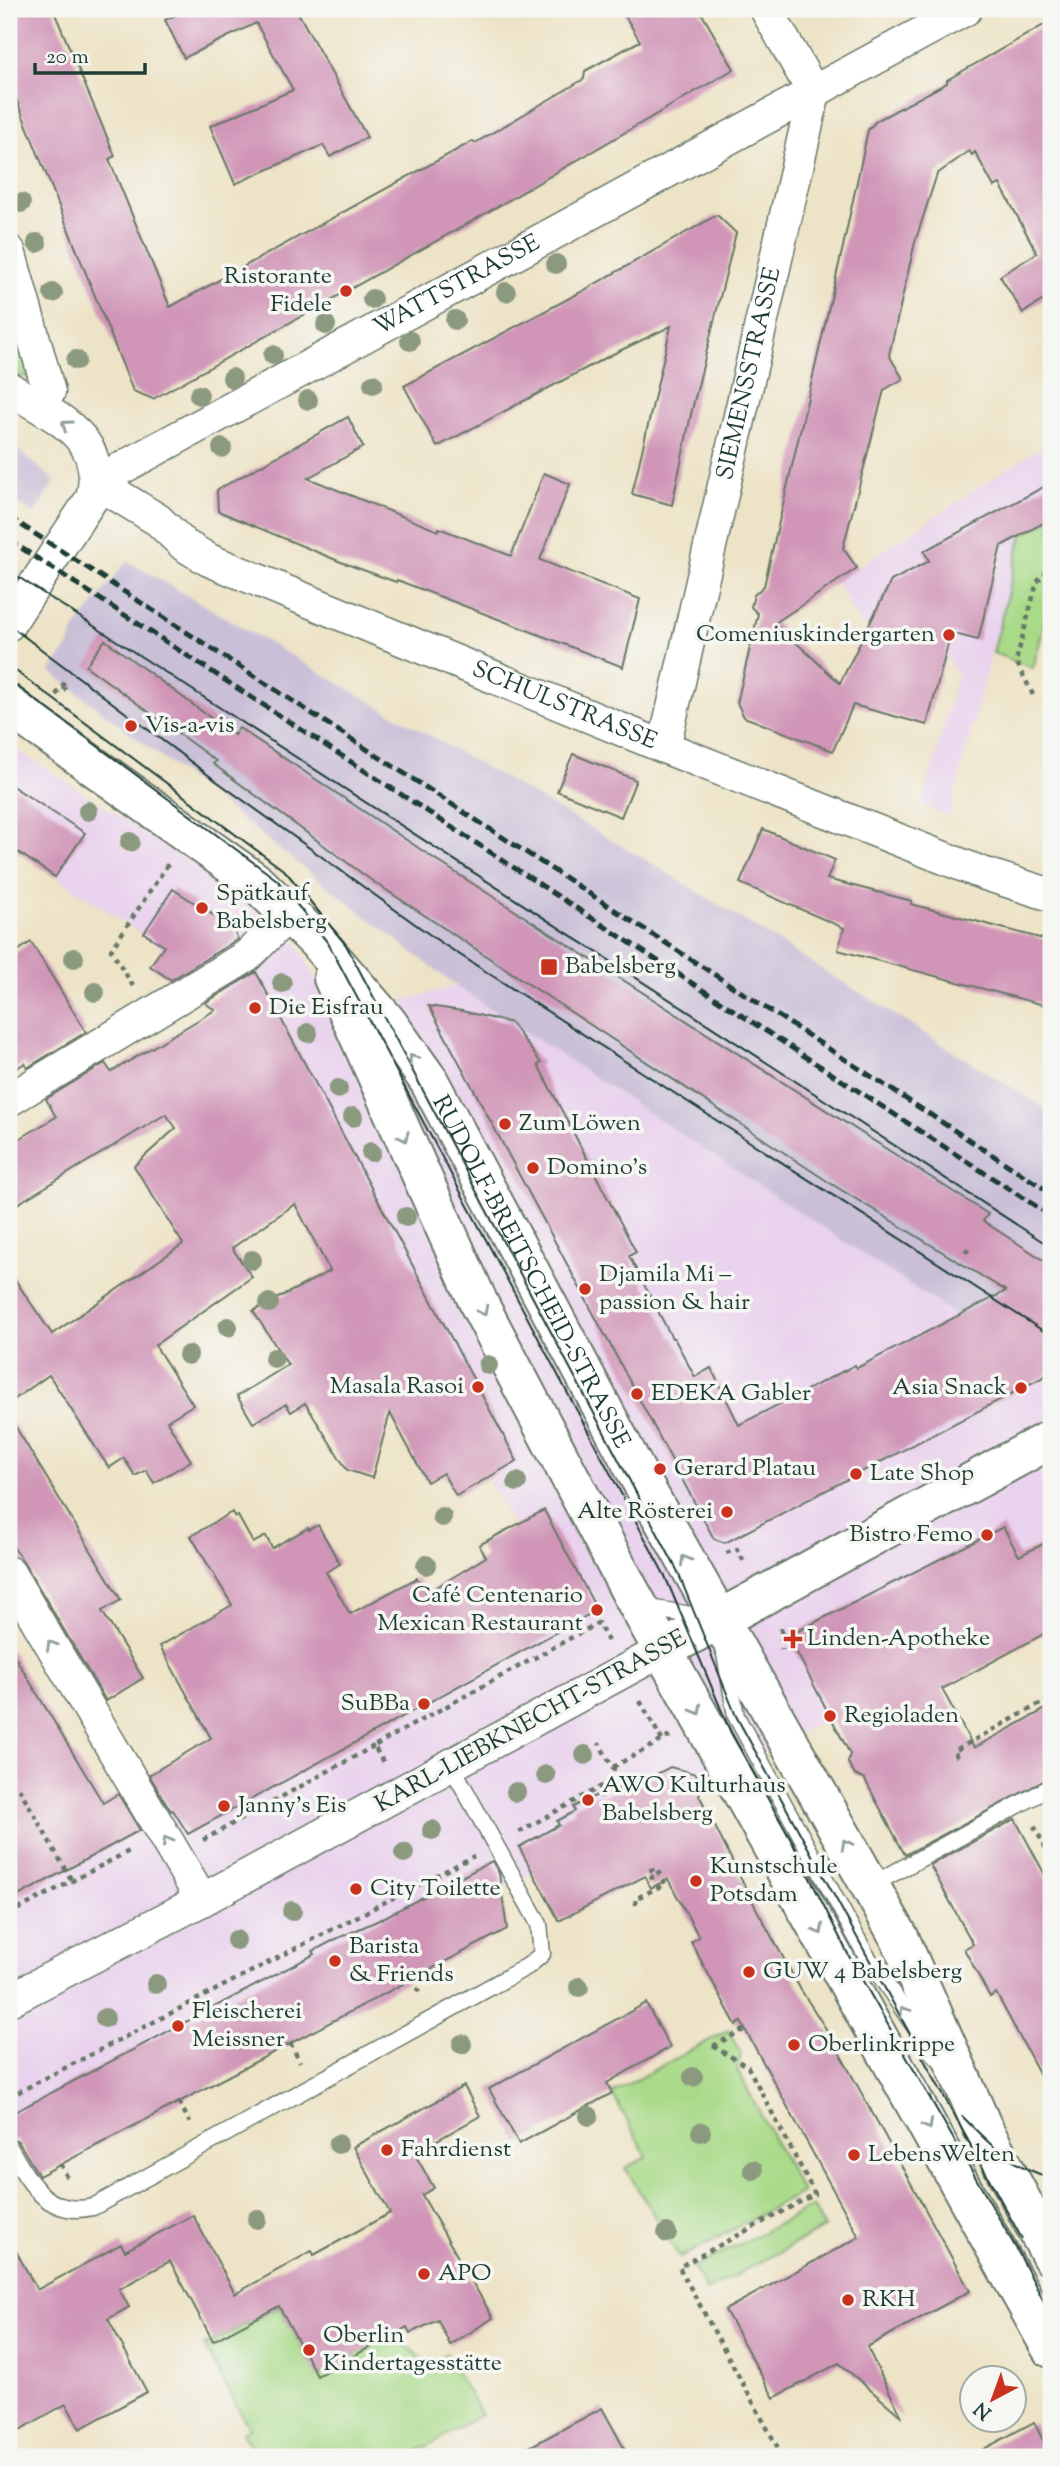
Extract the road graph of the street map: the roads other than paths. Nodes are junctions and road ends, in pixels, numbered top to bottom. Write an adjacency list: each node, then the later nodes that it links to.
1 (766, 9): 3 (street)
2 (966, 9): 3 (street, WATTSTRASSE)
3 (814, 93): 7 (street, WATTSTRASSE); 10 (street, SIEMENSSTRASSE)
4 (9, 251): 6 (street)
5 (9, 388): 7 (street, one-way to 5)
6 (50, 392)
7 (96, 482): 8 (street); 10 (street, SCHULSTRASSE)
8 (9, 624)
9 (9, 706): 12 (street, RUDOLF-BREITSCHEID-STRASSE)
10 (664, 747): 11 (street, SCHULSTRASSE)
11 (1051, 895)
12 (290, 913): 13 (street, RUDOLF-BREITSCHEID-STRASSE); 14 (street)
13 (317, 941): 17 (street, RUDOLF-BREITSCHEID-STRASSE, one-way to 17); 18 (street, RUDOLF-BREITSCHEID-STRASSE, one-way to 13)
14 (9, 1100)
15 (1051, 1439): 18 (street, KARL-LIEBKNECHT-STRASSE)
16 (9, 1573): 23 (street, one-way to 16)
17 (639, 1607): 18 (lane); 19 (street, RUDOLF-BREITSCHEID-STRASSE)
18 (719, 1619): 19 (street, KARL-LIEBKNECHT-STRASSE); 22 (street, RUDOLF-BREITSCHEID-STRASSE, one-way to 18); 25 (lane, RUDOLF-BREITSCHEID-STRASSE, one-way to 18)
19 (663, 1650): 20 (street, KARL-LIEBKNECHT-STRASSE); 28 (street, RUDOLF-BREITSCHEID-STRASSE, one-way to 28)
20 (451, 1765): 23 (street, KARL-LIEBKNECHT-STRASSE); 26 (lane)
21 (1051, 1787): 22 (lane)
22 (870, 1886): 25 (street, RUDOLF-BREITSCHEID-STRASSE)
23 (202, 1899): 24 (street, KARL-LIEBKNECHT-STRASSE)
24 (9, 2000)
25 (983, 2128): 27 (street, RUDOLF-BREITSCHEID-STRASSE)
26 (9, 2147)
27 (1047, 2240): 28 (street)
28 (1002, 2256): 29 (street, RUDOLF-BREITSCHEID-STRASSE)
29 (1051, 2348)

